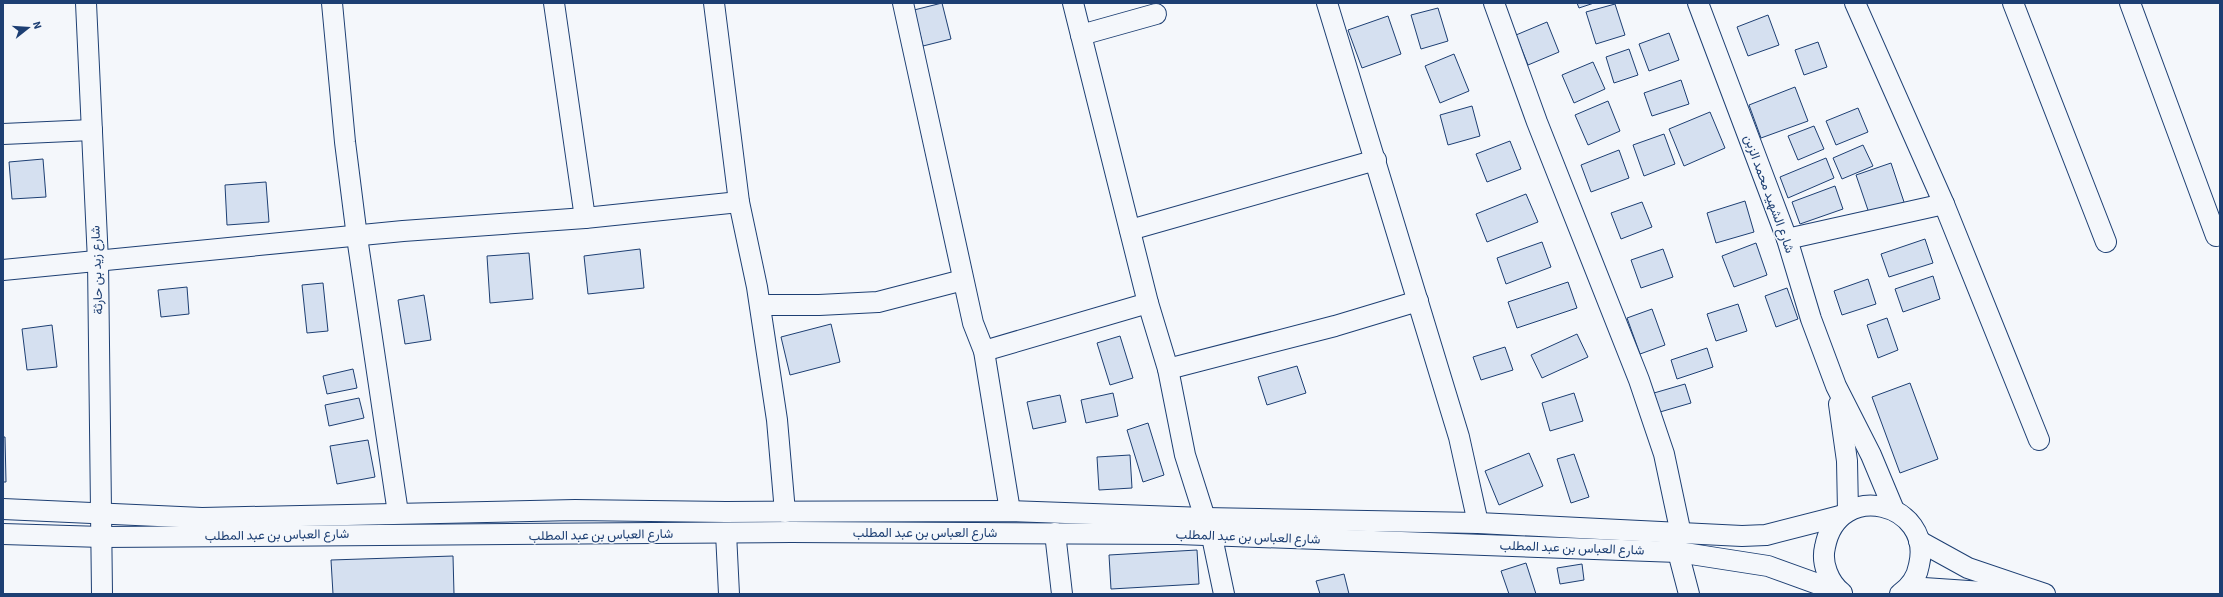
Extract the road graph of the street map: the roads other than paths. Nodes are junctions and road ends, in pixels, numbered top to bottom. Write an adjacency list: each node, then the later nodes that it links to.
1 (86, 3): 15 (street, شارع زيد بن حارثة)
2 (332, 3): 23 (street)
3 (554, 3): 20 (street)
4 (714, 3): 18 (street)
5 (903, 3): 28 (street)
6 (1073, 3): 14 (street)
7 (1327, 3): 17 (street)
8 (1494, 3): 51 (street)
9 (1698, 3): 24 (street, شارع الشهيد محمد الزبن)
10 (1854, 3): 19 (street)
11 (2013, 3): 25 (street)
12 (2130, 3): 22 (street)
13 (1156, 14): 14 (street)
14 (1081, 35): 21 (street)
15 (92, 130): 16 (street); 26 (street, شارع زيد بن حارثة)
16 (3, 134)
17 (1376, 160): 21 (street); 29 (street)
18 (739, 202): 20 (street); 31 (street)
19 (1944, 204): 24 (street); 35 (street)
20 (585, 218): 23 (street)
21 (1130, 230): 30 (street)
22 (2216, 236)
23 (357, 237): 26 (street); 40 (street)
24 (1787, 239): 34 (street, شارع الشهيد محمد الزبن)
25 (2106, 242)
26 (98, 261): 27 (street); 41 (street, شارع زيد بن حارثة)
27 (3, 270)
28 (963, 280): 31 (street); 32 (street)
29 (1418, 301): 33 (street); 44 (street)
30 (1148, 303): 32 (street); 33 (street)
31 (760, 305): 39 (street)
32 (984, 351): 38 (street)
33 (1168, 369): 43 (street)
34 (1836, 386): 37 (street, شارع الشهيد محمد الزبن); 42 (street, شارع الشهيد محمد الزبن)
35 (2039, 440)
36 (3, 509): 41 (street, شارع العباس بن عبد المطلب)
37 (1894, 510): 42 (street, شارع العباس بن عبد المطلب); 50 (street)
38 (1010, 511): 39 (street, شارع العباس بن عبد المطلب); 43 (street, شارع العباس بن عبد المطلب)
39 (786, 512): 40 (street, شارع العباس بن عبد المطلب)
40 (398, 513): 41 (street, شارع العباس بن عبد المطلب)
41 (101, 514): 48 (street, شارع زيد بن حارثة)
42 (1844, 514): 51 (street, شارع العباس بن عبد المطلب); 53 (street)
43 (1205, 518): 44 (street, شارع العباس بن عبد المطلب)
44 (1478, 523): 51 (street, شارع العباس بن عبد المطلب)
45 (726, 533): 46 (street, شارع العباس بن عبد المطلب); 48 (street, شارع العباس بن عبد المطلب); 56 (street)
46 (1055, 533): 49 (street, شارع العباس بن عبد المطلب); 57 (street)
47 (3, 534): 48 (street, شارع العباس بن عبد المطلب)
48 (102, 537): 55 (street, شارع زيد بن حارثة)
49 (1212, 537): 51 (street, شارع العباس بن عبد المطلب); 58 (street)
50 (1920, 541): 52 (street); 61 (street)
51 (1679, 543): 53 (street, شارع العباس بن عبد المطلب); 59 (street)
52 (1914, 587): 54 (street)
53 (1842, 593)
54 (1964, 593): 60 (street)
55 (102, 594)
56 (729, 594)
57 (1062, 594)
58 (1224, 594)
59 (1688, 594)
60 (2013, 594)
61 (2045, 594)

